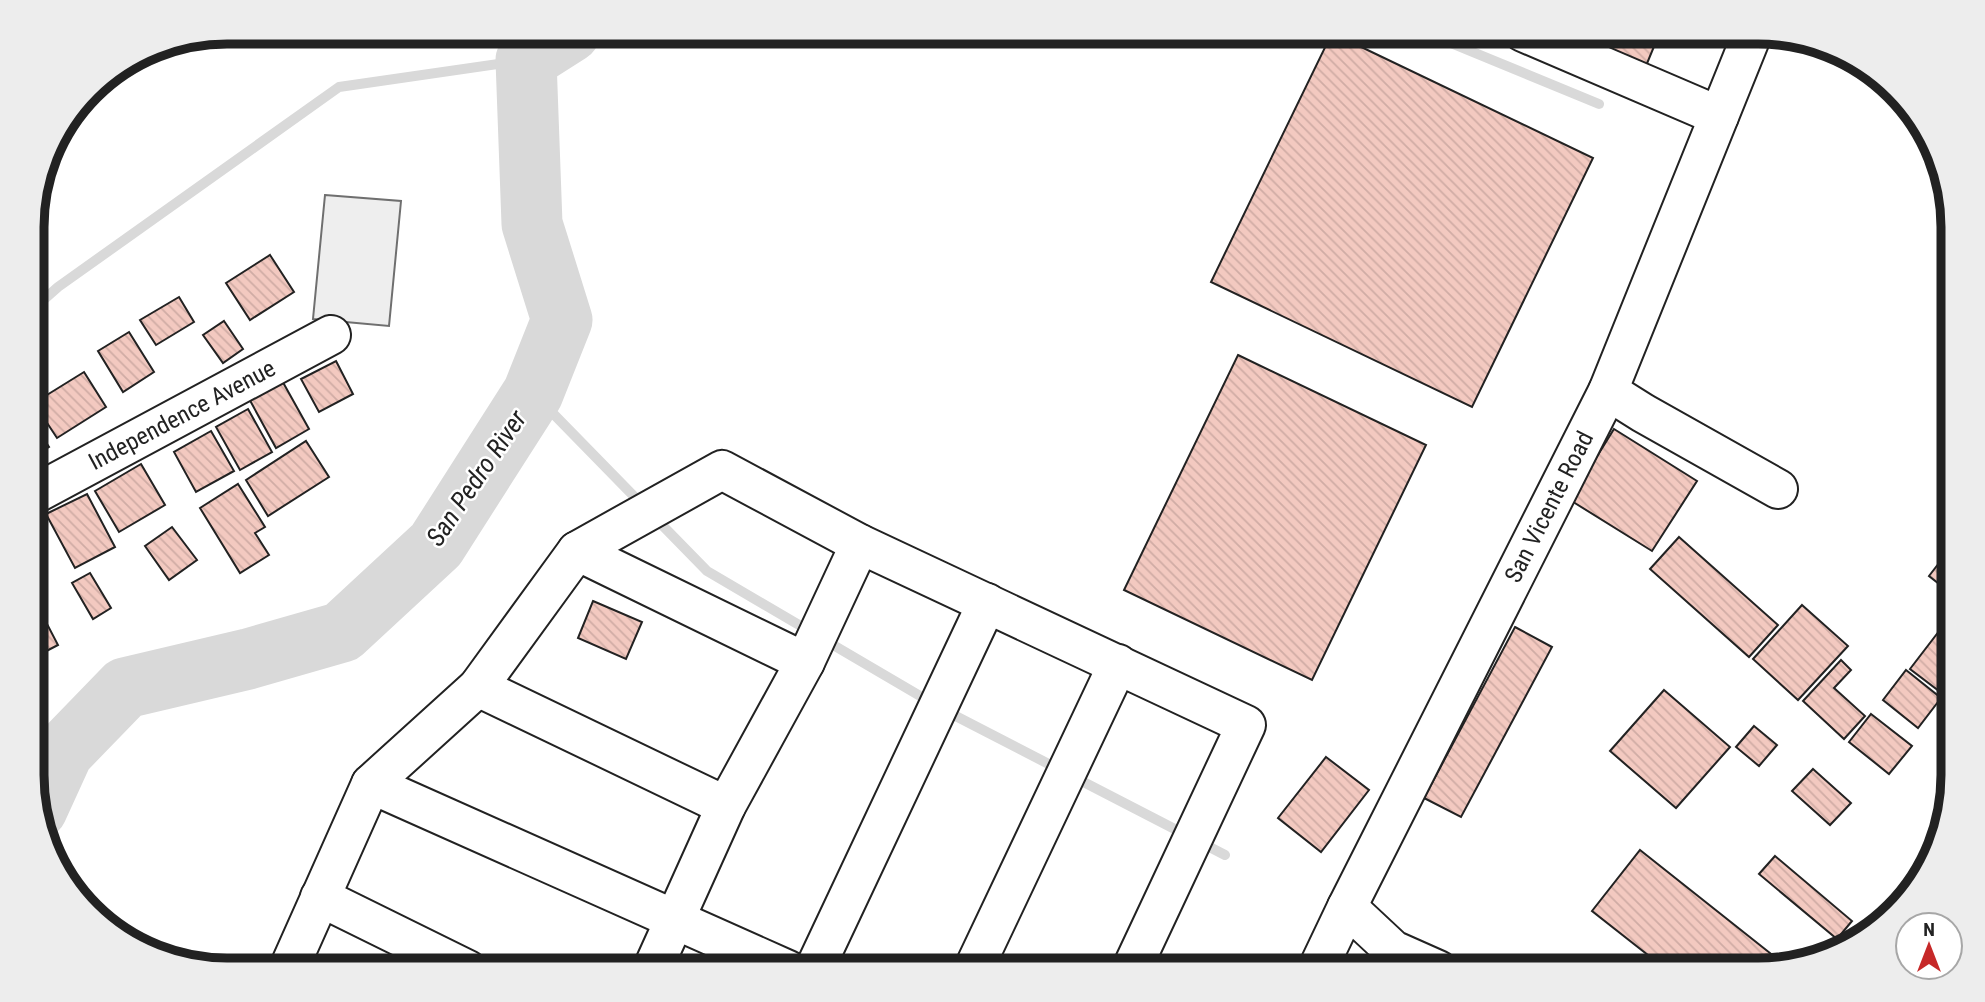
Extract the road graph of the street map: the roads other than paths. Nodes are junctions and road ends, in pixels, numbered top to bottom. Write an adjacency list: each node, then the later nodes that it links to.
1 (1551, 44): 3 (street)
2 (1749, 44): 3 (street, San Vicente Road)
3 (1719, 116): 5 (street, San Vicente Road)
4 (331, 335): 6 (street, Independence Avenue)
5 (1608, 391): 7 (street); 16 (street, San Vicente Road)
6 (44, 489)
7 (1777, 489)
8 (860, 544): 9 (street); 10 (street); 11 (street)
9 (577, 551): 11 (street); 13 (street)
10 (987, 603): 12 (street); 24 (street)
11 (805, 662): 15 (street)
12 (1118, 664): 25 (street); 26 (street)
13 (478, 687): 14 (street); 15 (street)
14 (371, 784): 17 (street); 18 (street)
15 (726, 806): 18 (street)
16 (1347, 907): 27 (street, San Vicente Road); 28 (street)
17 (315, 908): 19 (street); 20 (street); 21 (street)
18 (676, 920): 22 (street); 23 (street)
19 (294, 958)
20 (392, 958)
21 (438, 958)
22 (658, 958)
23 (761, 958)
24 (820, 958)
25 (980, 958)
26 (1137, 958)
27 (1323, 958)
28 (1387, 958)

